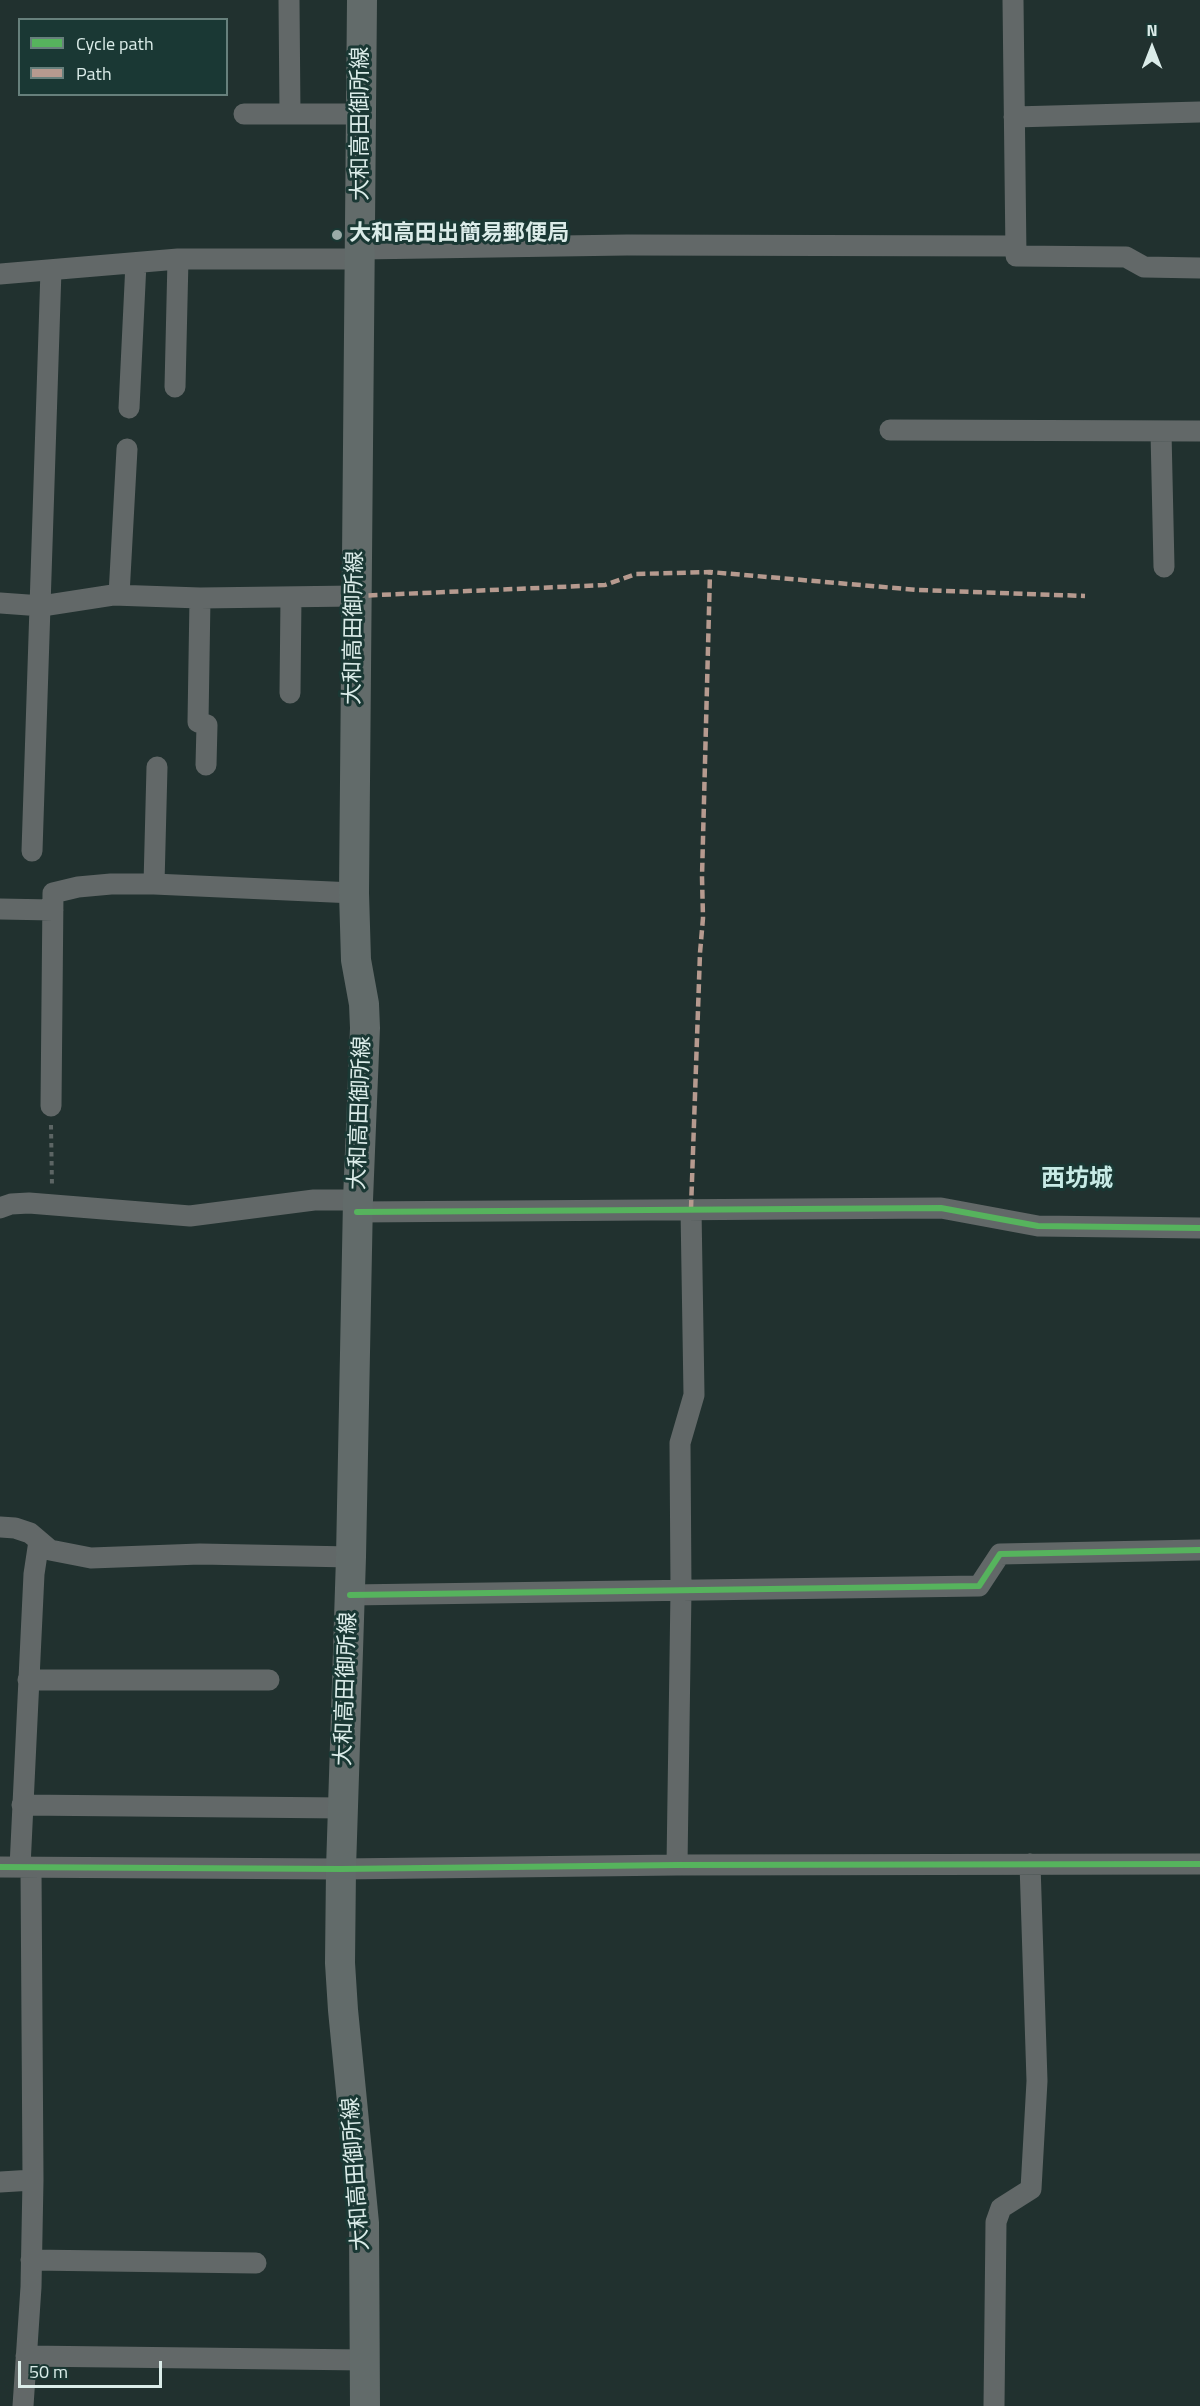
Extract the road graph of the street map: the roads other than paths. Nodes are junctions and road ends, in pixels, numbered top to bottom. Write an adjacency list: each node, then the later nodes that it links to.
1 (289, 0): 6 (street)
2 (362, 0): 7 (main road, 大和高田御所線)
3 (1013, 0): 8 (street)
4 (1200, 112): 8 (street)
5 (244, 114): 6 (street)
6 (290, 114): 7 (street)
7 (362, 114): 10 (main road, 大和高田御所線)
8 (1014, 117): 9 (street)
9 (1016, 246): 10 (street); 13 (street)
10 (361, 254): 11 (street); 24 (main road, 大和高田御所線)
11 (178, 260): 12 (street); 16 (street)
12 (136, 263): 14 (street); 17 (street)
13 (1200, 268)
14 (51, 270): 15 (street); 28 (street)
15 (0, 274)
16 (174, 387)
17 (129, 408)
18 (890, 430): 20 (street)
19 (1200, 431): 20 (street)
20 (1161, 432): 22 (street)
21 (127, 449): 23 (street)
22 (1164, 567)
23 (119, 595): 26 (street); 28 (street)
24 (355, 596): 25 (street); 34 (main road, 大和高田御所線)
25 (291, 597): 26 (street); 29 (street)
26 (200, 598): 30 (street)
27 (0, 603): 28 (street)
28 (42, 606): 32 (street)
29 (290, 693)
30 (206, 765)
31 (157, 767): 33 (street)
32 (32, 851)
33 (154, 884): 34 (street); 36 (street)
34 (354, 893): 38 (main road, 大和高田御所線)
35 (0, 909): 36 (street)
36 (53, 910): 37 (street)
37 (51, 1106)
38 (357, 1206): 39 (street); 40 (street); 45 (main road, 大和高田御所線)
39 (0, 1208)
40 (691, 1209): 41 (street); 46 (street)
41 (1200, 1228)
42 (0, 1527): 43 (street)
43 (39, 1541): 45 (street); 48 (street)
44 (1200, 1550): 46 (street)
45 (351, 1557): 47 (main road, 大和高田御所線)
46 (681, 1590): 47 (street); 54 (street)
47 (350, 1595): 51 (main road, 大和高田御所線)
48 (28, 1680): 49 (street); 50 (street)
49 (269, 1680)
50 (22, 1805): 51 (street); 55 (street)
51 (343, 1808): 56 (main road, 大和高田御所線)
52 (1030, 1864): 53 (street); 54 (street); 65 (street)
53 (1200, 1864)
54 (677, 1865): 56 (street)
55 (17, 1868): 56 (street); 57 (street)
56 (341, 1869): 62 (main road, 大和高田御所線)
57 (33, 2180): 58 (street); 59 (street)
58 (0, 2182)
59 (32, 2260): 60 (street); 61 (street)
60 (256, 2264)
61 (26, 2356): 62 (street); 63 (street)
62 (365, 2360): 64 (main road, 大和高田御所線)
63 (23, 2406)
64 (365, 2406)
65 (994, 2406)

